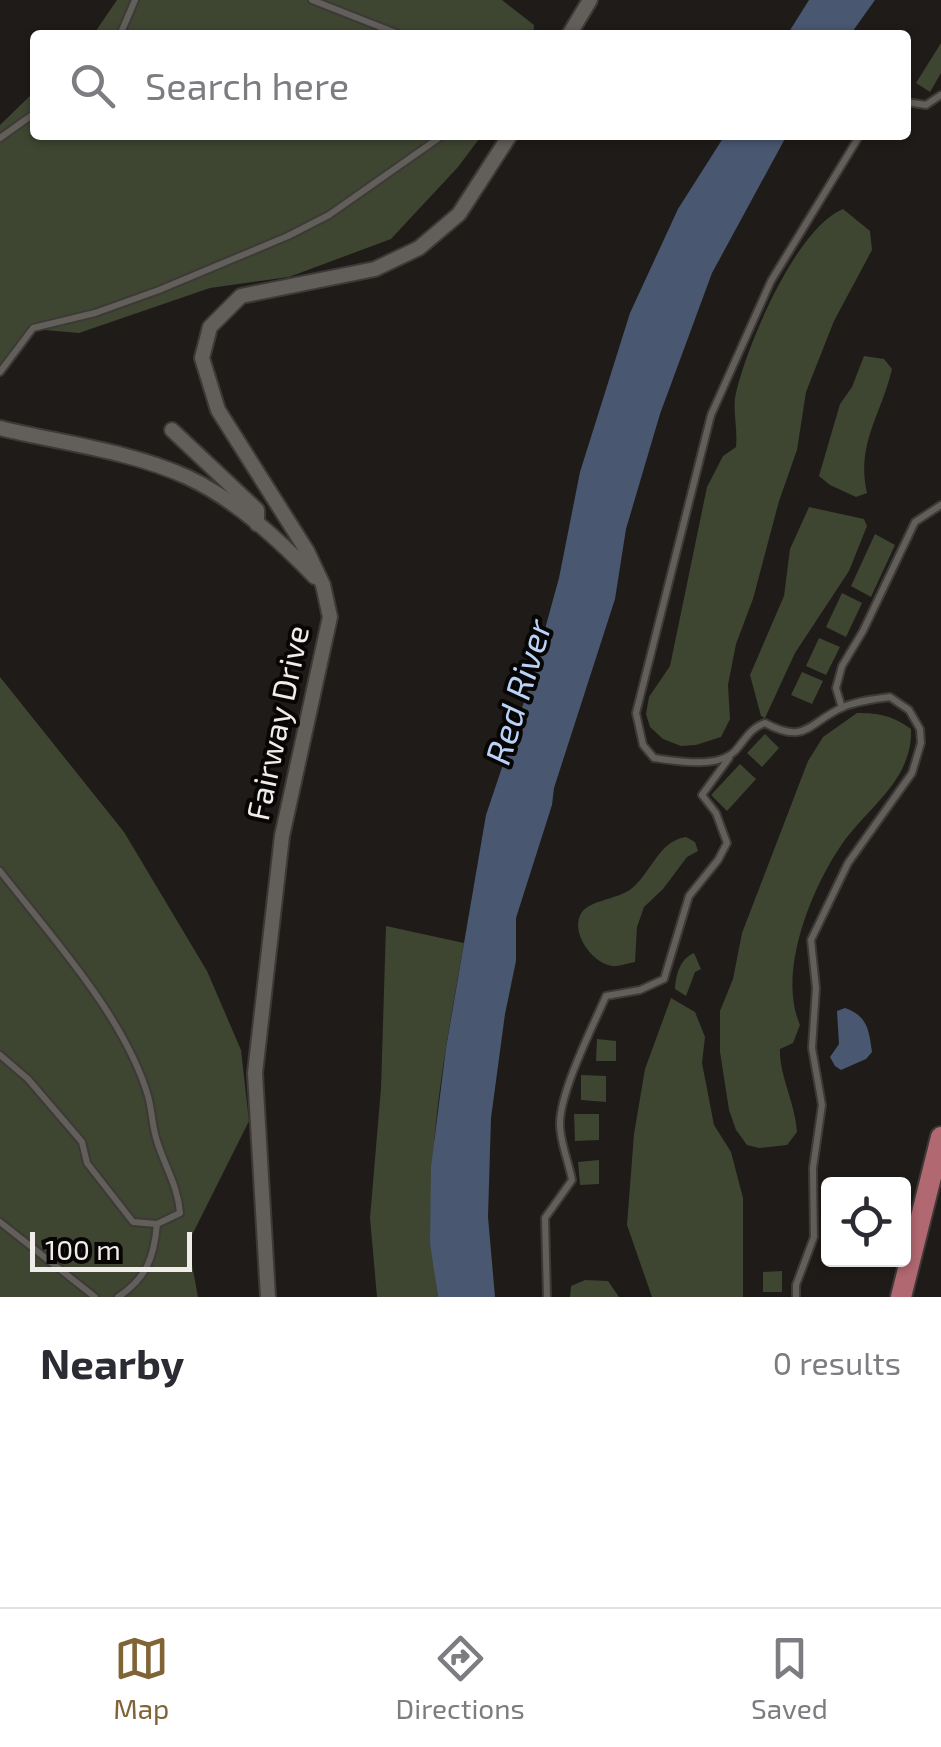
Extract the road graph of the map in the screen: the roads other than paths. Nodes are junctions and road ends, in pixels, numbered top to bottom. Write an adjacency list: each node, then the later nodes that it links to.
1 (135, 0): 4 (lane)
2 (312, 0): 5 (lane)
3 (590, 0): 6 (street)
4 (122, 30)
5 (388, 30)
6 (572, 30)
7 (941, 95): 8 (lane)
8 (911, 103)
9 (30, 116): 10 (lane)
10 (0, 138)
11 (436, 140): 14 (lane)
12 (507, 140): 19 (street, Fairway Drive)
13 (857, 140): 21 (lane)
14 (0, 372)
15 (0, 428): 18 (street)
16 (172, 430): 18 (street)
17 (941, 505): 20 (lane)
18 (257, 524): 19 (street)
19 (323, 585): 30 (street, Fairway Drive)
20 (842, 708): 21 (lane); 32 (lane)
21 (732, 755): 31 (lane)
22 (0, 871): 27 (lane)
23 (0, 1055): 27 (lane)
24 (941, 1137): 25 (main road)
25 (932, 1208): 33 (main road)
26 (0, 1222): 28 (lane)
27 (157, 1224): 29 (lane)
28 (95, 1297)
29 (118, 1297)
30 (268, 1297)
31 (548, 1297)
32 (796, 1297)
33 (900, 1297)

